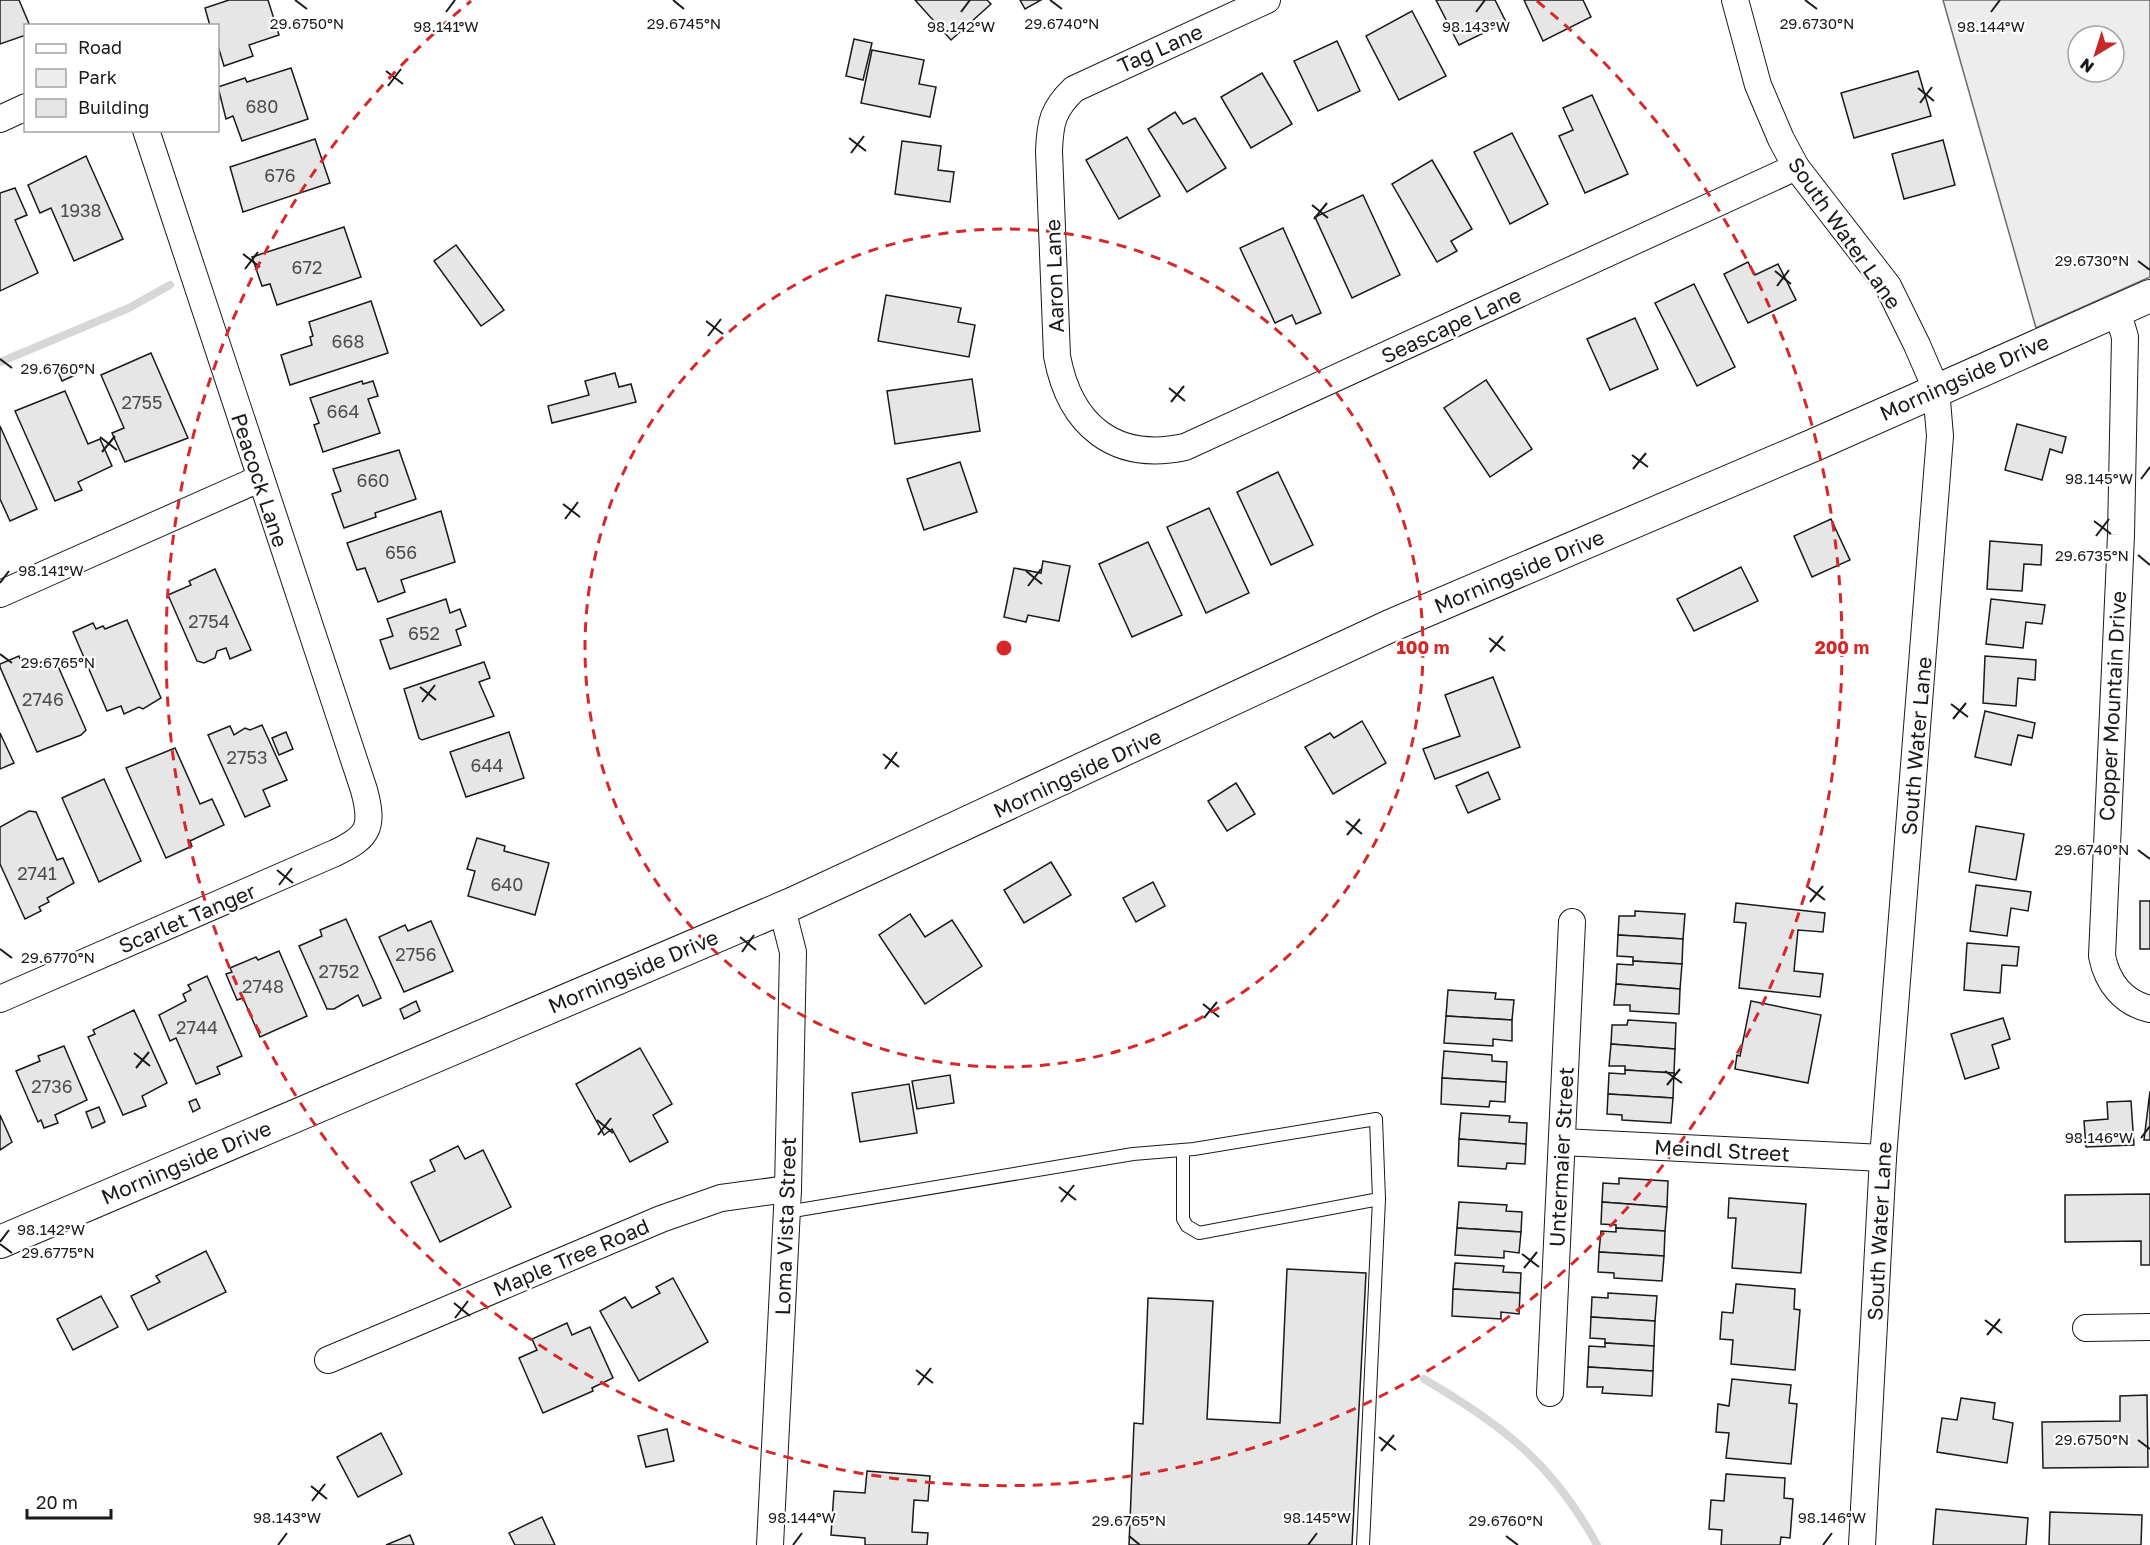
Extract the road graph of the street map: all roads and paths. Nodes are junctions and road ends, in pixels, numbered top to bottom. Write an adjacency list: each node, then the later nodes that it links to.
1 (1267, 0): 3 (street, Tag Lane)
2 (1735, 0): 7 (street, South Water Lane)
3 (1058, 104): 11 (street, Aaron Lane)
4 (24, 108): 5 (street)
5 (0, 118)
6 (147, 132): 12 (street, Peacock Lane)
7 (1796, 167): 10 (street, South Water Lane); 11 (street, Seascape Lane)
8 (2150, 296): 9 (street, Morningside Drive)
9 (2117, 310): 10 (street, Morningside Drive); 18 (street, Copper Mountain Drive)
10 (1936, 388): 15 (street, Morningside Drive); 21 (street, South Water Lane)
11 (1103, 435)
12 (260, 479): 13 (street); 14 (street, Peacock Lane)
13 (0, 594)
14 (368, 829): 17 (street, Scarlet Tanger)
15 (783, 909): 23 (street, Loma Vista Street); 24 (street, Morningside Drive)
16 (1572, 922): 19 (street, Untermaier Street)
17 (0, 999)
18 (2150, 1009)
19 (1562, 1142): 21 (street, Meindl Street); 28 (street, Untermaier Street)
20 (1183, 1150): 22 (lane); 22 (lane); 23 (lane)
21 (1883, 1158): 31 (street, South Water Lane)
22 (1379, 1199): 30 (lane)
23 (787, 1201): 27 (street, Maple Tree Road); 29 (street, Loma Vista Street)
24 (0, 1242)
25 (2150, 1327): 26 (street)
26 (2086, 1328)
27 (328, 1360)
28 (1550, 1393)
29 (770, 1545)
30 (1363, 1545)
31 (1862, 1545)

